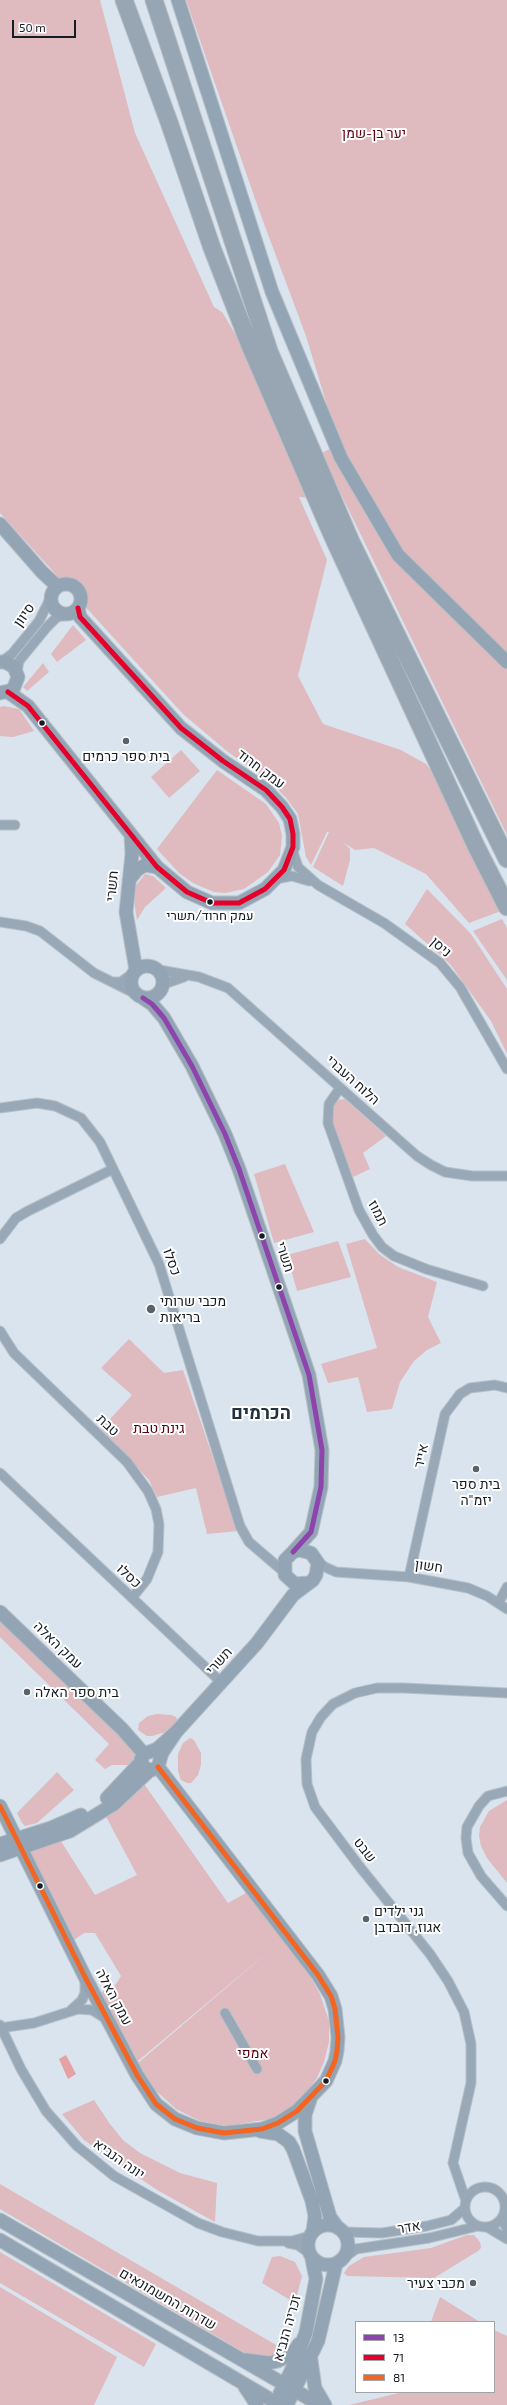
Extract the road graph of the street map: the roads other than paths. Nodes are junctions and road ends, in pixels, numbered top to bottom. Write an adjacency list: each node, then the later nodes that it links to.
1 (124, 0): 21 (highway)
2 (154, 0): 16 (highway)
3 (178, 0): 9 (street)
4 (0, 524): 5 (street)
5 (57, 586): 6 (street); 7 (street)
6 (50, 600): 7 (street); 8 (street, סיוון)
7 (73, 612): 10 (street, סיוון); 15 (street, עמק חרוד)
8 (1, 662): 10 (street)
9 (507, 662)
10 (17, 672): 11 (street)
11 (4, 692): 14 (street, עמק חרוד)
12 (15, 825): 13 (street)
13 (0, 826)
14 (131, 835): 17 (street, עמק חרוד); 19 (street, תשרי)
15 (292, 849): 18 (street, עמק חרוד); 20 (street, ניסן)
16 (507, 859)
17 (157, 867): 18 (street, עמק חרוד); 19 (street)
18 (276, 879): 20 (street, ניסן)
19 (129, 880): 23 (street, תשרי)
20 (318, 885): 31 (street, ניסן)
21 (507, 907)
22 (0, 922): 27 (street)
23 (131, 939): 24 (street, תשרי); 25 (street, תשרי)
24 (157, 969): 25 (street); 26 (street, הלוח העברי); 28 (street)
25 (134, 972): 27 (street); 29 (street)
26 (192, 976): 28 (street, הלוח העברי); 32 (street, הלוח העברי)
27 (106, 980): 29 (street)
28 (163, 987): 29 (street); 30 (street, תשרי)
29 (140, 996): 30 (street, תשרי)
30 (164, 1018): 41 (street, תשרי)
31 (507, 1069)
32 (340, 1088): 35 (street, הלוח העברי); 37 (street, תמוז)
33 (0, 1108): 34 (street, כסלו)
34 (114, 1169): 36 (street); 42 (street, כסלו)
35 (507, 1176)
36 (0, 1239)
37 (483, 1286)
38 (0, 1331): 50 (street, טבת)
39 (507, 1388): 47 (street, אייר)
40 (0, 1473): 50 (street, כסלו)
41 (315, 1521): 43 (street, תשרי); 44 (street, תשרי)
42 (257, 1550): 43 (street); 46 (street, כסלו)
43 (291, 1554): 44 (street); 46 (street)
44 (316, 1559): 45 (street, חשון); 48 (street)
45 (342, 1572): 47 (street, חשון); 48 (street, חשון)
46 (285, 1575): 48 (street); 52 (street, תשרי)
47 (409, 1577): 51 (street, חשון)
48 (309, 1582): 52 (street, תשרי)
49 (507, 1587): 51 (street)
50 (132, 1598): 55 (street, כסלו)
51 (499, 1602): 53 (street, חשון)
52 (282, 1609): 55 (street, תשרי)
53 (507, 1609)
54 (0, 1612): 57 (street, עמק האלה)
55 (221, 1682): 57 (street, תשרי)
56 (507, 1693): 72 (street, שבט)
57 (151, 1761): 61 (street, תשרי); 70 (street, עמק האלה)
58 (507, 1791): 63 (street)
59 (0, 1806): 60 (street); 61 (street, עמק האלה)
60 (0, 1830)
61 (21, 1850): 62 (street, תשרי); 64 (street, עמק האלה)
62 (2, 1851)
63 (507, 1906)
64 (85, 1977): 65 (street); 67 (street, עמק האלה)
65 (71, 2010): 67 (street); 68 (street)
66 (225, 2013): 69 (street)
67 (107, 2019): 71 (street, עמק האלה)
68 (0, 2027): 86 (street, יונה הנביא)
69 (257, 2069)
70 (311, 2099): 71 (street); 81 (street)
71 (256, 2130): 83 (street)
72 (456, 2174): 73 (street); 76 (street, שבט)
73 (483, 2187): 75 (street); 76 (street)
74 (507, 2187): 75 (street)
75 (493, 2189): 77 (street)
76 (466, 2204): 80 (street); 81 (street, אדר)
77 (506, 2205): 78 (street)
78 (503, 2216): 80 (street); 82 (street)
79 (0, 2220): 90 (street, שדרות החשמונאים)
80 (483, 2227): 84 (street); 88 (street, אדר)
81 (340, 2230): 83 (street); 88 (street)
82 (507, 2231)
83 (312, 2233): 86 (street, יונה הנביא); 87 (street)
84 (507, 2239)
85 (0, 2240): 92 (street)
86 (277, 2241): 87 (street, יונה הנביא)
87 (310, 2256): 88 (street); 89 (street, זכריה הנביא)
88 (340, 2260): 91 (street, זכריה הנביא)
89 (306, 2332): 90 (street); 93 (street, זכריה הנביא)
90 (238, 2358): 93 (street, שדרות החשמונאים)
91 (311, 2358): 93 (street, זכריה הנביא); 97 (street)
92 (240, 2381): 94 (street); 95 (street)
93 (290, 2388): 94 (street, זכריה הנביא); 96 (street, שדרות החשמונאים)
94 (279, 2404)
95 (257, 2405)
96 (320, 2405)
97 (326, 2405)

